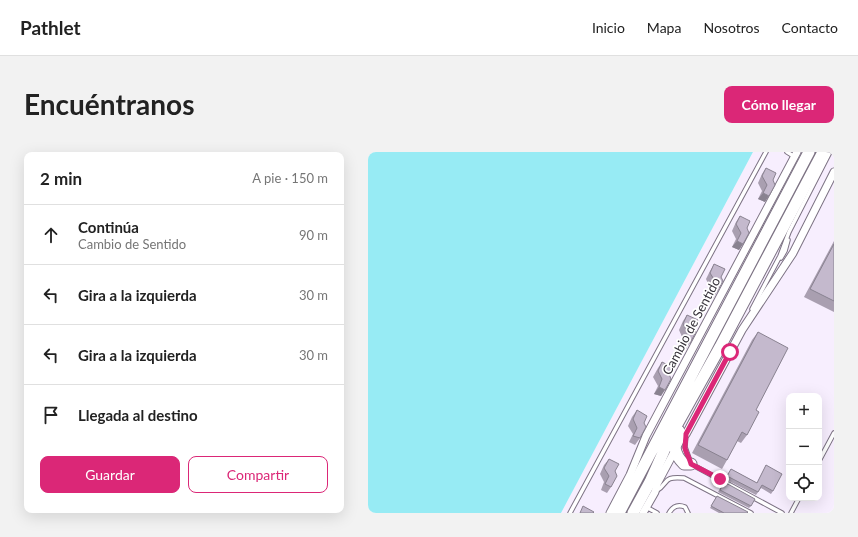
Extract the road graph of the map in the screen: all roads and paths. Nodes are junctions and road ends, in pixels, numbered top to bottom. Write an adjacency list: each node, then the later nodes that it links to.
1 (766, 152): 18 (lane)
2 (787, 152): 6 (lane)
3 (809, 152): 20 (main road)
4 (823, 152): 9 (main road)
5 (830, 152): 8 (lane)
6 (796, 154): 19 (street, Cambio de Sentido)
7 (834, 172): 8 (street)
8 (742, 330): 11 (street)
9 (704, 374): 12 (main road); 21 (main road)
10 (834, 433): 13 (lane)
11 (686, 434): 12 (street); 14 (lane)
12 (675, 450): 14 (main road); 15 (street)
13 (822, 455)
14 (691, 464): 26 (lane)
15 (655, 492): 17 (street); 25 (lane)
16 (798, 501): 27 (lane)
17 (644, 510): 22 (lane)
18 (570, 513)
19 (610, 513)
20 (619, 513)
21 (633, 513)
22 (657, 513)
23 (669, 513): 24 (lane)
24 (688, 513)
25 (751, 513)
26 (782, 513)
27 (792, 513)

